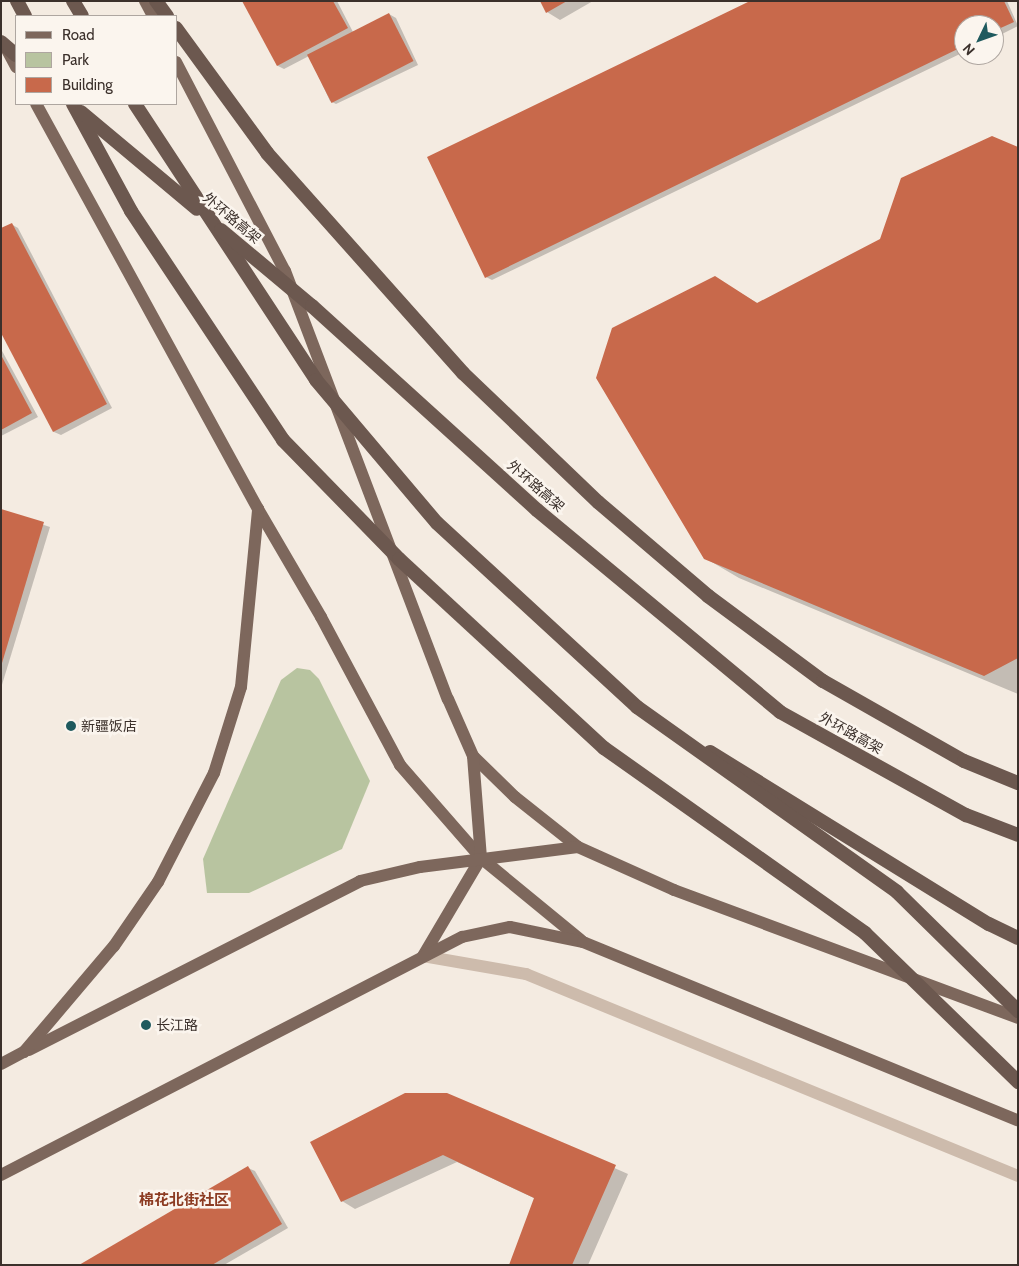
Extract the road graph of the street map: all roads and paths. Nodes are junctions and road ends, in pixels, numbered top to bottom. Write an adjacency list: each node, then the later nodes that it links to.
1 (17, 1): 5 (highway)
2 (73, 1): 6 (highway)
3 (145, 1): 7 (main road)
4 (156, 1): 8 (highway)
5 (24, 15)
6 (81, 15)
7 (152, 15)
8 (166, 15)
9 (178, 31): 21 (highway)
10 (1, 41): 11 (highway, bridge); 12 (main road)
11 (15, 54)
12 (15, 65)
13 (178, 66): 20 (main road)
14 (37, 105): 18 (main road)
15 (73, 105): 22 (highway, 外环路高架, bridge)
16 (73, 105): 32 (highway, bridge)
17 (136, 105): 19 (highway, bridge)
18 (258, 509): 24 (main road); 30 (main road)
19 (637, 707): 25 (highway, bridge); 28 (highway, bridge)
20 (473, 756): 23 (main road); 24 (main road)
21 (1018, 783)
22 (1018, 835)
23 (578, 848): 24 (main road); 29 (main road)
24 (482, 858): 26 (main road); 27 (main road); 30 (main road)
25 (1018, 938)
26 (583, 942): 27 (main road); 33 (main road)
27 (423, 956): 34 (main road); 35 (lane)
28 (1018, 1011)
29 (1018, 1018)
30 (24, 1052): 31 (main road)
31 (1, 1064)
32 (1018, 1082)
33 (1018, 1120)
34 (1, 1175)
35 (1018, 1176)

